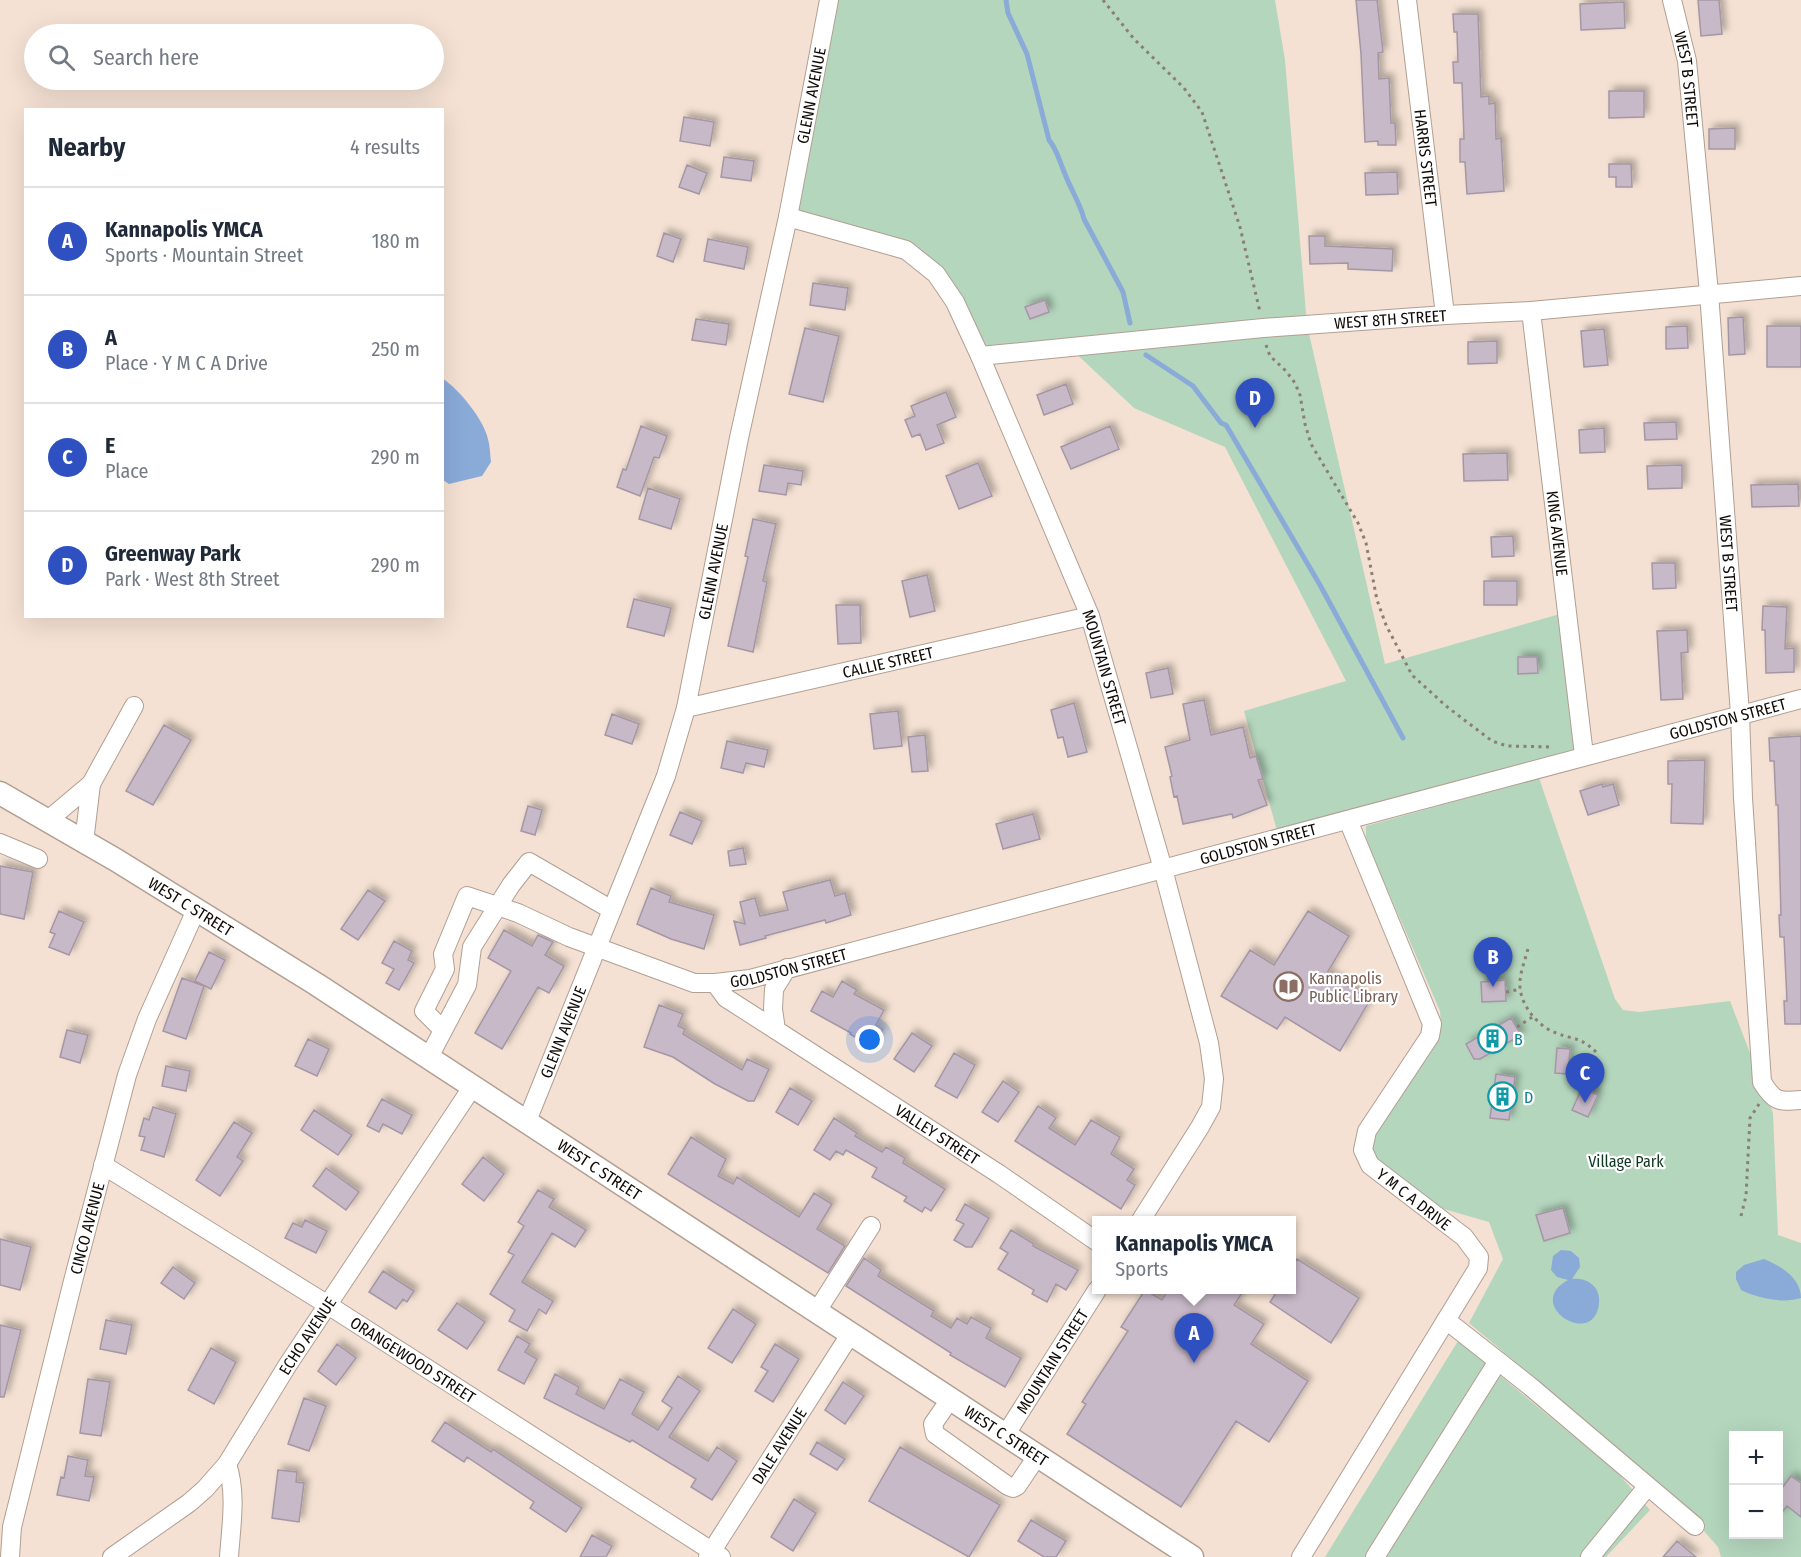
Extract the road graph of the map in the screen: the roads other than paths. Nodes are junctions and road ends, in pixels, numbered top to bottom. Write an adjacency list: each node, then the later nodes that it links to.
1 (830, 0): 4 (street, GLENN AVENUE)
2 (1407, 0): 8 (street, HARRIS STREET)
3 (1672, 0): 6 (street, WEST B STREET)
4 (788, 217): 9 (street, MOUNTAIN STREET); 13 (street, GLENN AVENUE)
5 (1801, 286): 6 (street, WEST 8TH STREET)
6 (1709, 293): 7 (street, WEST 8TH STREET); 14 (street, WEST B STREET)
7 (1531, 311): 8 (street, WEST 8TH STREET); 15 (street, KING AVENUE)
8 (1445, 315): 9 (street, WEST 8TH STREET)
9 (980, 356): 10 (street, MOUNTAIN STREET)
10 (1090, 616): 13 (street, CALLIE STREET); 23 (street, MOUNTAIN STREET)
11 (1801, 699): 14 (street, GOLDSTON STREET)
12 (134, 706): 16 (street)
13 (686, 708): 26 (street, GLENN AVENUE)
14 (1740, 714): 15 (street, GOLDSTON STREET); 36 (street, WEST B STREET)
15 (1584, 755): 18 (street, GOLDSTON STREET)
16 (91, 784): 19 (street); 20 (street)
17 (0, 793): 19 (main road, WEST C STREET)
18 (1348, 820): 23 (street, GOLDSTON STREET); 45 (street, Y M C A DRIVE)
19 (47, 821): 20 (main road, WEST C STREET)
20 (84, 842): 25 (main road, WEST C STREET)
21 (0, 843): 22 (street)
22 (38, 859)
23 (1163, 869): 29 (street, GOLDSTON STREET); 39 (street, MOUNTAIN STREET)
24 (498, 907): 26 (street); 27 (street); 28 (street); 30 (street)
25 (196, 910): 34 (main road, WEST C STREET); 38 (street, CINCO AVENUE)
26 (612, 910): 27 (street, GLENN AVENUE)
27 (597, 947): 31 (street); 37 (street, GLENN AVENUE)
28 (442, 954): 30 (street); 32 (street)
29 (788, 968): 31 (street, GOLDSTON STREET); 33 (street)
30 (469, 973): 32 (street)
31 (715, 983): 33 (street, VALLEY STREET)
32 (442, 1029): 34 (street)
33 (776, 1030): 41 (street, VALLEY STREET)
34 (429, 1057): 35 (main road, WEST C STREET)
35 (473, 1086): 37 (main road, WEST C STREET); 43 (street, ECHO AVENUE)
36 (1801, 1100)
37 (527, 1121): 44 (main road, WEST C STREET)
38 (103, 1165): 43 (street, ORANGEWOOD STREET); 55 (street, CINCO AVENUE)
39 (1144, 1216)
40 (871, 1226): 44 (street)
41 (1092, 1238)
42 (1094, 1294): 49 (street, MOUNTAIN STREET)
43 (328, 1305): 51 (street, ECHO AVENUE); 54 (street, ORANGEWOOD STREET)
44 (817, 1311): 46 (main road, WEST C STREET)
45 (1446, 1320): 47 (street); 59 (street, Y M C A DRIVE)
46 (851, 1333): 48 (main road, WEST C STREET); 54 (street, DALE AVENUE)
47 (1498, 1361): 52 (street); 60 (street)
48 (951, 1398): 49 (main road, WEST C STREET); 50 (street)
49 (1006, 1434): 50 (main road, WEST C STREET)
50 (1038, 1455): 58 (main road, WEST C STREET)
51 (226, 1464): 56 (street, ECHO AVENUE); 57 (street)
52 (1647, 1487): 53 (street); 61 (street)
53 (1695, 1526)
54 (713, 1555)
55 (10, 1557)
56 (112, 1557)
57 (229, 1557)
58 (1192, 1557)
59 (1301, 1557)
60 (1375, 1557)
61 (1590, 1557)

